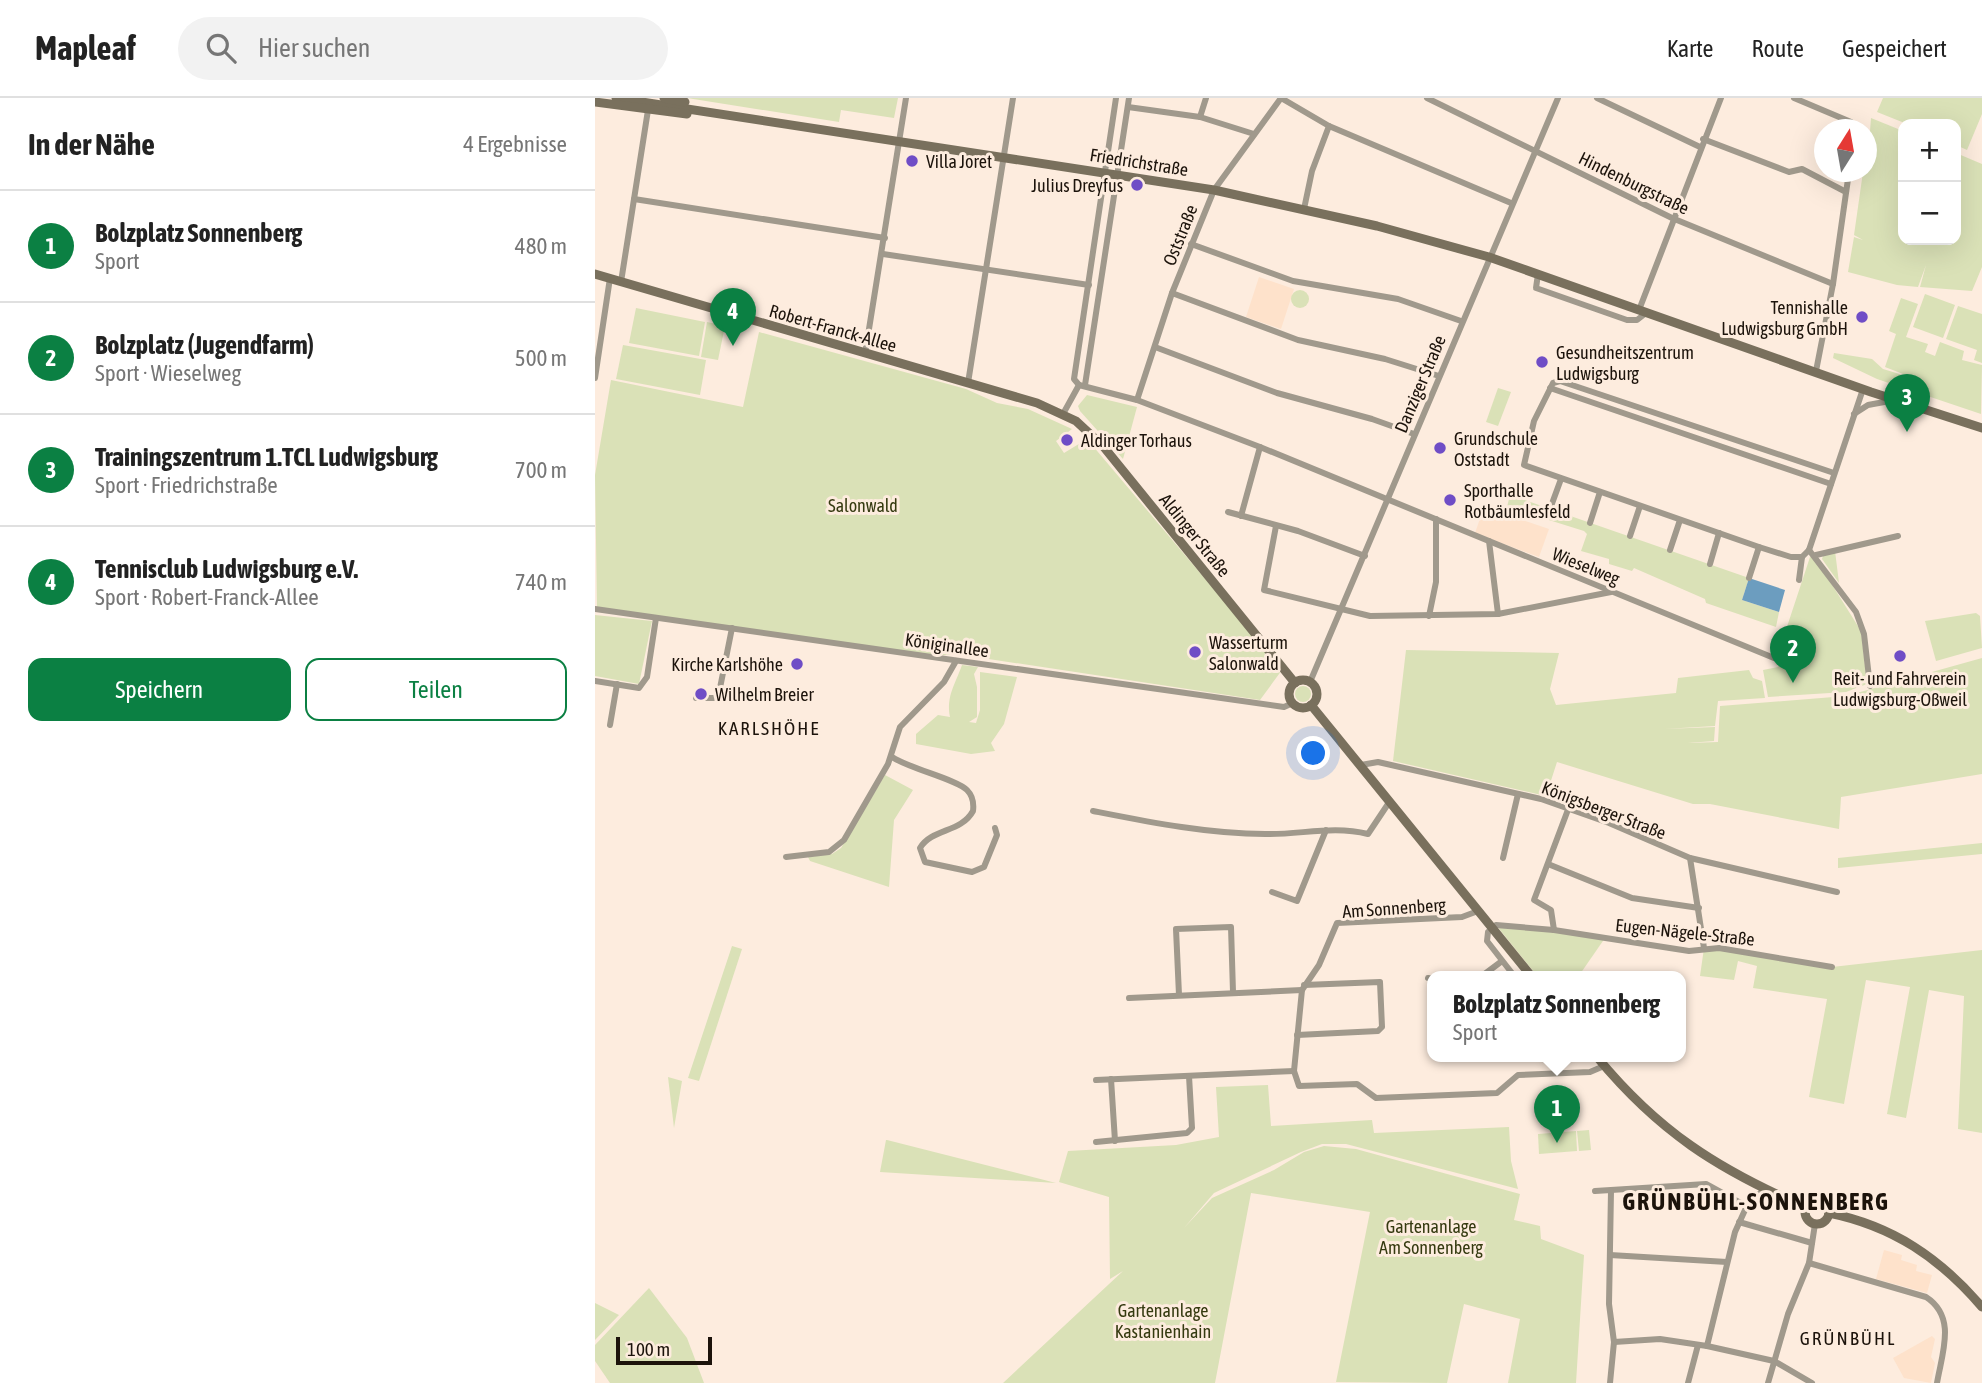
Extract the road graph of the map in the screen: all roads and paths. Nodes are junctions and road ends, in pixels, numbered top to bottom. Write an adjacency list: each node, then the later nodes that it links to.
1 (616, 98): 17 (main road, Friedrichstraße)
2 (668, 98): 17 (main road, Friedrichstraße)
3 (906, 98): 23 (street)
4 (1013, 98): 26 (street)
5 (1116, 98): 27 (street)
6 (1129, 98): 15 (street)
7 (1206, 98): 18 (street)
8 (1281, 98): 20 (street); 21 (street, Oststraße)
9 (1427, 98): 25 (street, Hindenburgstraße)
10 (1558, 98): 25 (street, Danziger Straße)
11 (1597, 98): 24 (street)
12 (1721, 98): 22 (street)
13 (1794, 98): 19 (street)
14 (595, 102): 16 (main road, Friedrichstraße)
15 (1128, 107): 18 (street); 28 (street)
16 (648, 110): 17 (main road, Friedrichstraße); 32 (street)
17 (727, 113): 23 (main road, Friedrichstraße)
18 (1200, 117): 21 (street)
19 (1844, 119)
20 (1329, 126): 33 (street); 34 (street)
21 (1254, 134): 30 (street, Oststraße)
22 (1703, 139): 24 (street); 31 (street)
23 (899, 140): 26 (main road, Friedrichstraße); 36 (street)
24 (1700, 147): 35 (street)
25 (1534, 150): 33 (street, Danziger Straße); 35 (street, Hindenburgstraße)
26 (1003, 156): 27 (main road, Friedrichstraße); 40 (street)
27 (1106, 172): 28 (main road, Friedrichstraße); 46 (street)
28 (1118, 174): 30 (main road, Friedrichstraße); 56 (street)
29 (1848, 182): 31 (street)
30 (1214, 190): 34 (main road, Friedrichstraße); 37 (street, Oststraße)
31 (1846, 192): 45 (street)
32 (634, 199): 36 (street); 44 (street)
33 (1511, 203): 39 (street, Danziger Straße)
34 (1304, 209): 39 (main road, Friedrichstraße)
35 (1672, 218): 45 (street, Hindenburgstraße); 48 (street)
36 (885, 238): 38 (street)
37 (1191, 244): 47 (street, Oststraße); 49 (street)
38 (883, 254): 40 (street); 51 (street)
39 (1489, 257): 42 (main road, Friedrichstraße); 49 (street, Danziger Straße)
40 (986, 269): 46 (street); 55 (street)
41 (595, 274): 43 (main road, Robert-Franck-Allee)
42 (1538, 274): 48 (main road, Friedrichstraße); 48 (street, Friedrichstraße)
43 (610, 278): 44 (main road, Robert-Franck-Allee); 54 (street)
44 (621, 282): 51 (main road, Robert-Franck-Allee)
45 (1833, 284): 52 (street)
46 (1089, 285): 56 (street)
47 (1172, 293): 50 (street, Oststraße); 53 (street)
48 (1643, 311): 52 (main road, Friedrichstraße)
49 (1461, 321): 53 (street, Danziger Straße)
50 (1155, 347): 59 (street, Oststraße); 66 (street)
51 (865, 354): 55 (main road, Robert-Franck-Allee)
52 (1816, 371): 58 (main road, Friedrichstraße)
53 (1439, 376): 66 (street, Danziger Straße)
54 (595, 378)
55 (968, 383): 63 (main road, Robert-Franck-Allee)
56 (1082, 385): 59 (street, Wieselweg); 63 (street)
57 (1550, 388): 61 (street); 62 (street); 71 (street)
58 (1863, 389): 60 (main road, Friedrichstraße); 64 (street)
59 (1137, 400): 68 (street, Wieselweg)
60 (1895, 400): 64 (street); 65 (main road, Friedrichstraße)
61 (1624, 403): 62 (street); 67 (street)
62 (1620, 412): 69 (street)
63 (1063, 414): 107 (main road, Aldinger Straße)
64 (1854, 414): 70 (street)
65 (1982, 428)
66 (1414, 434): 74 (street, Danziger Straße)
67 (1735, 442): 69 (street); 70 (street)
68 (1260, 447): 74 (street, Wieselweg); 78 (street)
69 (1731, 451): 72 (street)
70 (1834, 473): 72 (street)
71 (1561, 478): 73 (street); 76 (street)
72 (1831, 484): 89 (street)
73 (1600, 492): 75 (street); 81 (street)
74 (1388, 499): 79 (street, Wieselweg); 91 (street, Danziger Straße)
75 (1640, 506): 80 (street); 84 (street)
76 (1550, 509)
77 (1227, 512): 78 (street)
78 (1241, 516): 82 (street)
79 (1436, 519): 86 (street, Wieselweg); 100 (street)
80 (1680, 520): 83 (street); 88 (street)
81 (1590, 523)
82 (1276, 526): 91 (street); 98 (street)
83 (1719, 533): 87 (street); 93 (street)
84 (1630, 536)
85 (1898, 536): 90 (street)
86 (1489, 541): 96 (street, Wieselweg); 99 (street)
87 (1759, 547): 92 (street); 94 (street)
88 (1669, 550)
89 (1809, 550): 90 (street); 92 (street)
90 (1816, 555): 109 (street)
91 (1365, 556): 98 (street, Danziger Straße)
92 (1802, 557): 95 (street)
93 (1710, 564)
94 (1749, 578)
95 (1799, 580)
96 (1611, 592): 99 (street); 103 (street, Wieselweg)
97 (595, 609): 101 (street, Königinallee)
98 (1343, 609): 100 (street); 106 (street, Danziger Straße)
99 (1498, 614): 100 (street)
100 (1429, 616)
101 (656, 618): 102 (street, Königinallee); 108 (street)
102 (732, 628): 104 (street, Königinallee); 110 (street)
103 (1774, 658)
104 (956, 661): 111 (street, Königinallee); 114 (street)
105 (595, 681): 108 (street)
106 (1310, 682): 107 (main road); 112 (main road)
107 (1295, 683): 111 (main road)
108 (617, 684): 113 (street)
109 (1870, 686)
110 (696, 698)
111 (1293, 703): 112 (main road)
112 (1311, 705): 115 (main road)
113 (610, 725)
114 (891, 757): 120 (street); 122 (street)
115 (1361, 765): 116 (street, Königsberger Straße); 117 (main road)
116 (1518, 794): 118 (street, Königsberger Straße); 123 (street)
117 (1390, 801): 121 (street); 129 (main road)
118 (1569, 807): 124 (street, Königsberger Straße); 125 (street)
119 (1093, 811): 121 (street)
120 (995, 828)
121 (1326, 830): 126 (street)
122 (786, 857)
123 (1503, 858)
124 (1690, 858): 127 (street, Königsberger Straße); 128 (street)
125 (1548, 864): 128 (street); 131 (street)
126 (1272, 892)
127 (1837, 892)
128 (1699, 908): 132 (street)
129 (1478, 911): 130 (main road); 138 (street, Am Sonnenberg)
130 (1493, 928): 131 (street, Eugen-Nägele-Straße); 133 (street); 137 (main road)
131 (1554, 930): 132 (street, Eugen-Nägele-Straße)
132 (1704, 948): 134 (street, Eugen-Nägele-Straße)
133 (1502, 961): 135 (street); 136 (street)
134 (1832, 967)
135 (1489, 971)
136 (1510, 971)
137 (1527, 971)
138 (1303, 987): 139 (street); 142 (street, Am Sonnenberg); 142 (street)
139 (1233, 992): 140 (street); 140 (street)
140 (1179, 995): 141 (street)
141 (1129, 998)
142 (1297, 1035): 145 (street, Am Sonnenberg)
143 (1601, 1062): 144 (main road)
144 (1604, 1066): 145 (street); 151 (main road)
145 (1294, 1071): 146 (street)
146 (1189, 1076): 147 (street); 149 (street)
147 (1111, 1079): 148 (street); 149 (street)
148 (1095, 1080)
149 (1115, 1141): 150 (street)
150 (1096, 1142)
151 (1767, 1189): 154 (street); 155 (main road)
152 (1595, 1191): 153 (street)
153 (1611, 1191): 154 (street); 160 (street)
154 (1746, 1206): 157 (street)
155 (1805, 1207): 156 (main road); 158 (main road)
156 (1829, 1213): 158 (main road); 163 (main road)
157 (1739, 1222): 159 (street); 161 (street)
158 (1815, 1224): 159 (street)
159 (1812, 1243): 162 (street)
160 (1610, 1255): 161 (street); 164 (street)
161 (1727, 1262): 166 (street)
162 (1809, 1263): 167 (street); 172 (street)
163 (1982, 1307)
164 (1614, 1342): 165 (street); 168 (street)
165 (1697, 1345): 166 (street); 169 (street)
166 (1707, 1346): 167 (street)
167 (1774, 1361): 170 (street); 171 (street)
168 (1611, 1383)
169 (1688, 1383)
170 (1768, 1383)
171 (1812, 1383)
172 (1937, 1383)

